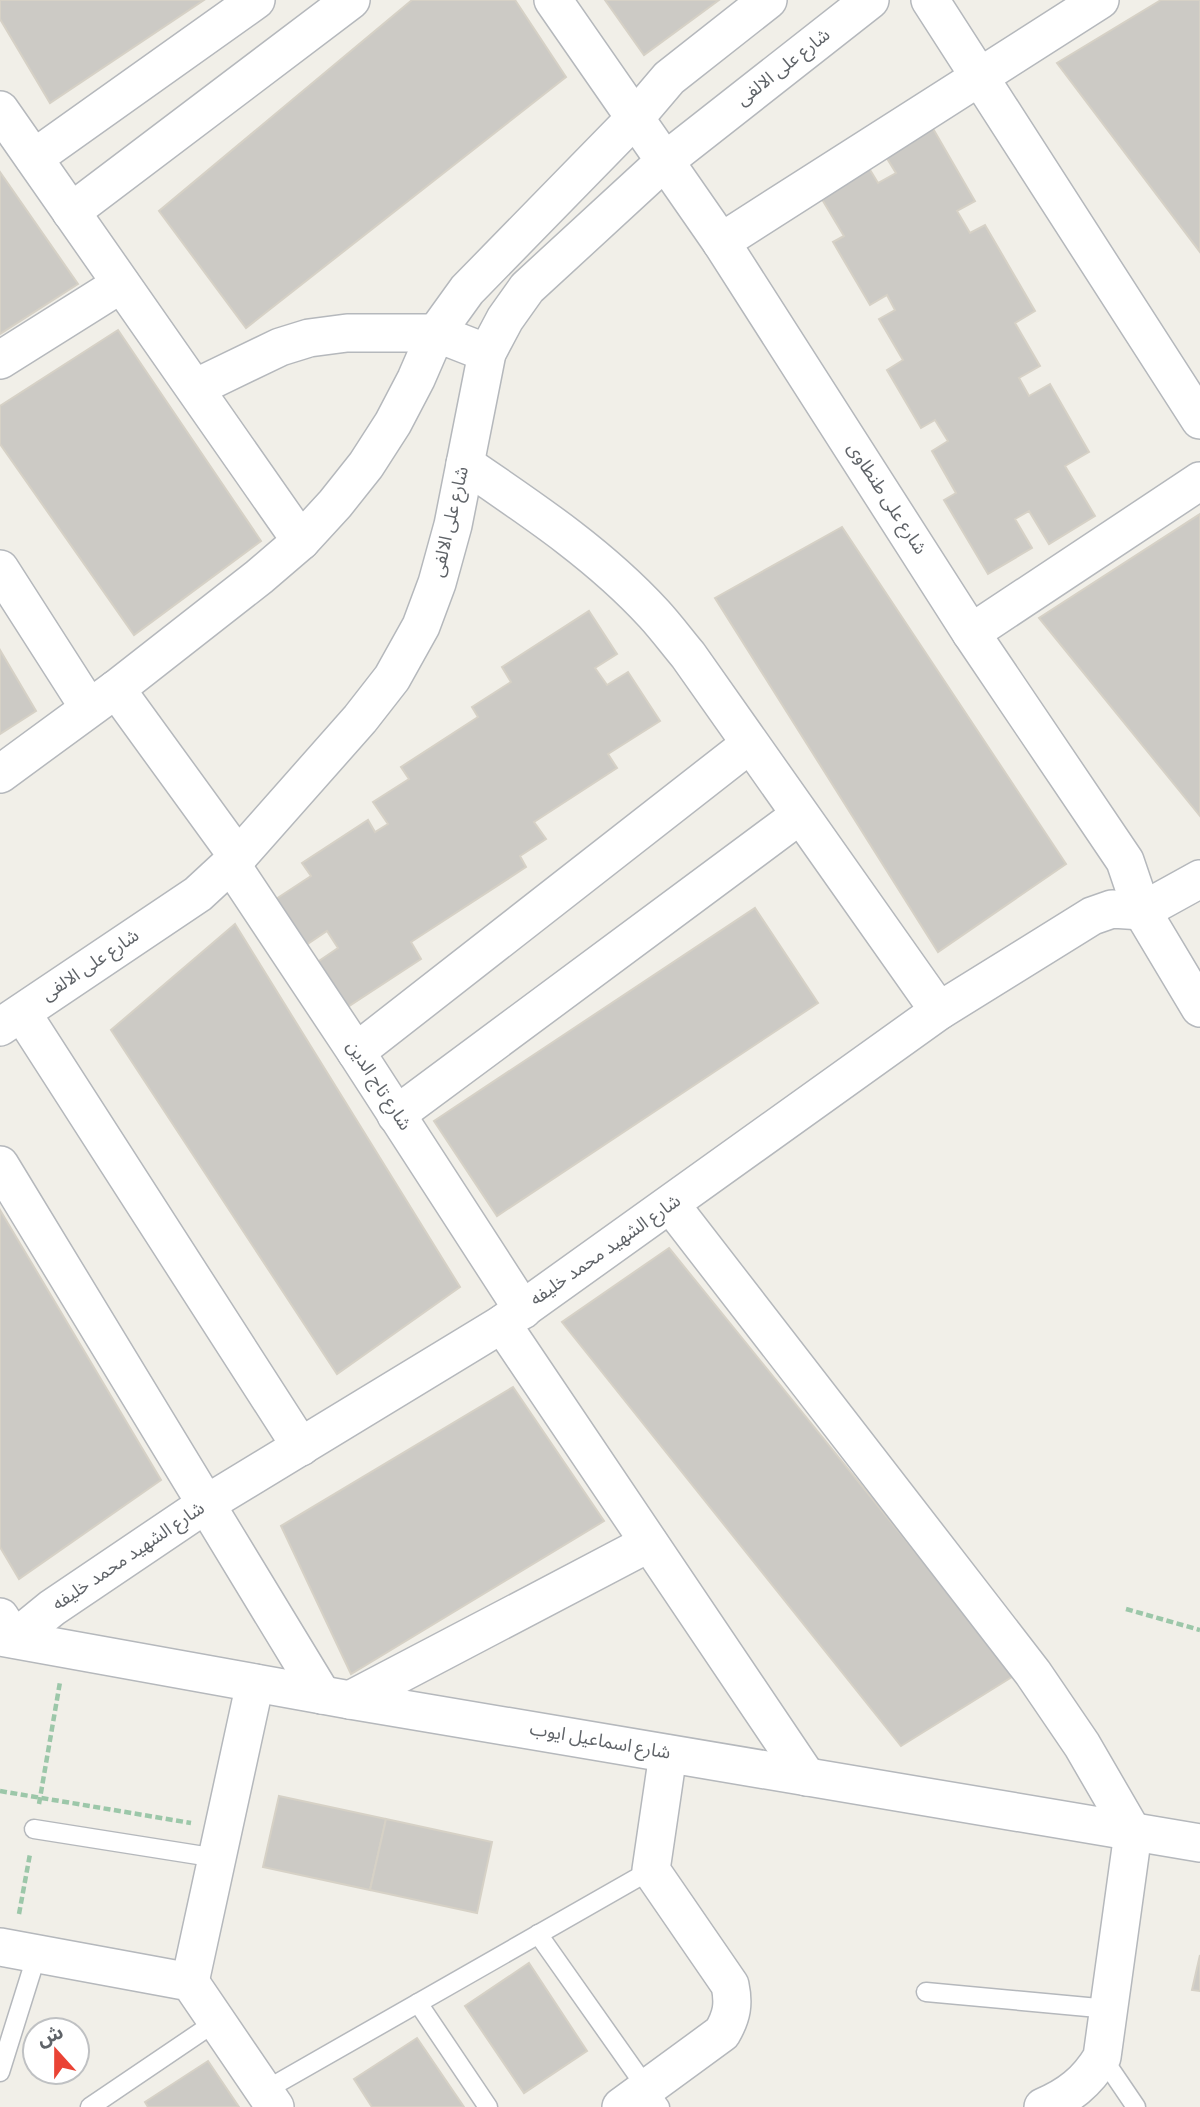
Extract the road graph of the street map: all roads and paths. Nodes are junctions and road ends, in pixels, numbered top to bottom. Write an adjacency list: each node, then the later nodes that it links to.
1 (256, 0): 11 (street)
2 (351, 0): 13 (street)
3 (553, 0): 10 (street, شارع على طنطاوى)
4 (768, 0): 10 (street)
5 (870, 0): 12 (street, شارع على الالفى)
6 (930, 0): 8 (street)
7 (1100, 0): 8 (street)
8 (978, 78): 14 (street); 20 (street)
9 (0, 110): 11 (street)
10 (635, 118): 12 (street, شارع على طنطاوى); 16 (street)
11 (34, 158): 13 (street)
12 (666, 161): 14 (street, شارع على طنطاوى); 17 (street, شارع على الالفى)
13 (71, 212): 15 (street)
14 (721, 242): 25 (street, شارع على طنطاوى)
15 (121, 284): 18 (street); 19 (street)
16 (436, 333): 17 (street); 19 (street); 23 (street)
17 (487, 352): 21 (street, شارع على الالفى)
18 (0, 360)
19 (195, 388): 23 (street)
20 (1200, 419)
21 (465, 464): 27 (street); 30 (street, شارع على الالفى)
22 (1200, 481): 25 (street)
23 (301, 541): 26 (street)
24 (0, 569): 26 (street, شارع تاج الدين)
25 (971, 633): 32 (street, شارع على طنطاوى)
26 (102, 699): 28 (street); 30 (street, شارع تاج الدين)
27 (750, 744): 29 (street); 36 (street)
28 (0, 774)
29 (800, 816): 34 (street); 37 (street)
30 (234, 861): 35 (street, شارع على الالفى); 36 (street, شارع تاج الدين)
31 (1200, 879): 32 (street)
32 (1142, 911): 33 (street, شارع على طنطاوى); 34 (street, شارع الشهيد محمد خليفه)
33 (1200, 1008)
34 (939, 1011): 39 (street, شارع الشهيد محمد خليفه)
35 (11, 1020): 41 (street)
36 (356, 1052): 37 (street, شارع تاج الدين)
37 (396, 1115): 40 (street, شارع تاج الدين)
38 (0, 1165): 42 (street)
39 (671, 1205): 40 (street, شارع الشهيد محمد خليفه); 55 (street)
40 (513, 1317): 41 (street, شارع الشهيد محمد خليفه); 43 (street, شارع تاج الدين)
41 (301, 1447): 42 (street, شارع الشهيد محمد خليفه)
42 (206, 1504): 46 (street, شارع الشهيد محمد خليفه); 49 (street)
43 (649, 1543): 49 (street); 51 (street, شارع تاج الدين)
44 (1126, 1609): 45 (path)
45 (1200, 1630)
46 (5, 1631): 47 (street, شارع اسماعيل ايوب)
47 (66, 1648): 48 (street, شارع اسماعيل ايوب); 53 (path)
48 (255, 1683): 49 (street, شارع اسماعيل ايوب); 56 (street)
49 (336, 1697): 50 (street, شارع اسماعيل ايوب)
50 (668, 1754): 51 (street, شارع اسماعيل ايوب); 58 (street)
51 (807, 1777): 55 (street, شارع اسماعيل ايوب)
52 (0, 1791): 53 (path)
53 (40, 1798): 54 (path); 56 (path)
54 (34, 1829): 56 (lane); 60 (path)
55 (1133, 1833): 57 (street, شارع اسماعيل ايوب); 64 (street)
56 (220, 1843): 61 (street)
57 (1200, 1843)
58 (651, 1870): 59 (lane); 69 (street)
59 (538, 1934): 63 (lane); 69 (lane)
60 (17, 1951): 61 (street); 67 (lane)
61 (190, 1982): 65 (street)
62 (926, 1992): 64 (lane)
63 (418, 2003): 68 (lane); 71 (lane)
64 (1109, 2009): 66 (street)
65 (217, 2021): 68 (street); 70 (lane)
66 (1102, 2057): 72 (street); 73 (lane)
67 (0, 2072)
68 (269, 2099)
69 (642, 2101)
70 (90, 2107)
71 (488, 2107)
72 (1043, 2107)
73 (1136, 2107)

